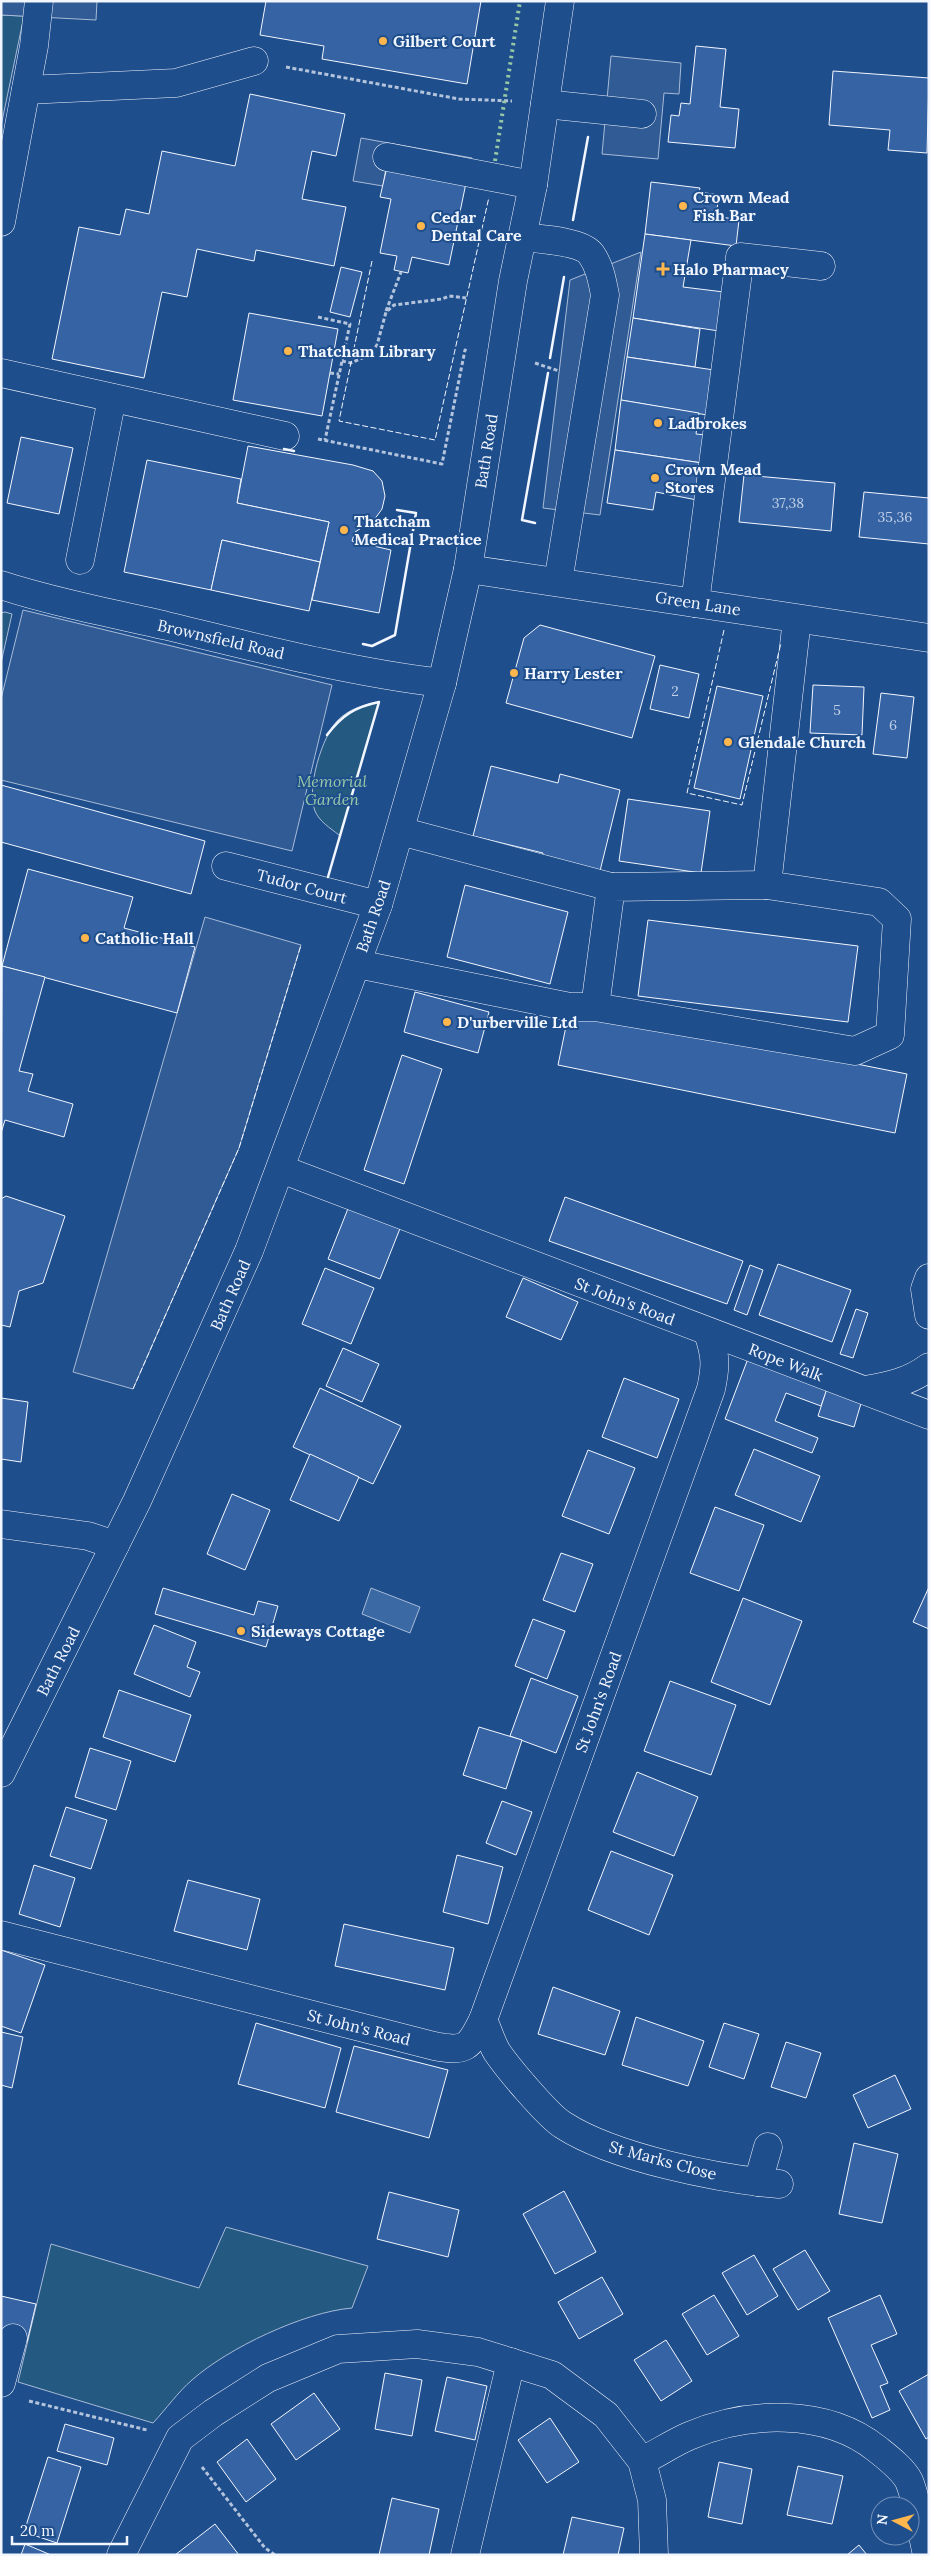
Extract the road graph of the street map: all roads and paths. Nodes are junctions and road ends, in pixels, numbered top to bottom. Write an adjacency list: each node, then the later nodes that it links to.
1 (39, 1): 4 (street)
2 (560, 1): 5 (street, Bath Road)
3 (254, 61): 4 (street); 5 (path)
4 (26, 90): 9 (street)
5 (545, 104): 6 (street); 8 (street, Bath Road)
6 (642, 114)
7 (387, 157): 8 (street)
8 (533, 185): 11 (street, Bath Road)
9 (4, 192): 10 (street)
10 (1, 222)
11 (523, 237): 17 (street, Bath Road); 28 (street)
12 (821, 266): 30 (street)
13 (401, 272): 15 (path)
14 (466, 298): 15 (path)
15 (386, 312): 18 (path)
16 (318, 317): 18 (path)
17 (501, 357): 19 (path); 25 (path); 27 (street, Bath Road)
18 (342, 361): 22 (path)
19 (559, 371)
20 (1, 373): 23 (street)
21 (330, 373): 22 (path)
22 (339, 374): 25 (path)
23 (112, 398): 24 (street); 26 (street)
24 (285, 436): 25 (path)
25 (325, 440)
26 (80, 560)
27 (468, 569): 28 (street, Green Lane); 33 (street, Bath Road)
28 (558, 582): 30 (street, Green Lane)
29 (1, 585): 33 (street, Brownsfield Road)
30 (695, 603): 31 (street, Green Lane)
31 (797, 619): 32 (street, Green Lane); 36 (street)
32 (929, 638)
33 (442, 683): 34 (street, Bath Road)
34 (400, 831): 37 (street); 38 (street, Bath Road)
35 (226, 866): 38 (street, Tudor Court)
36 (767, 885): 37 (street); 40 (street)
37 (611, 887): 40 (street)
38 (378, 905): 39 (street, Bath Road)
39 (357, 964): 40 (street); 41 (street, Bath Road)
40 (595, 1007)
41 (281, 1169): 44 (street, St John's Road); 49 (street, Bath Road)
42 (929, 1278): 43 (street)
43 (929, 1315)
44 (708, 1332): 46 (street, Rope Walk); 52 (street, St John's Road)
45 (929, 1367): 46 (street, Rope Walk)
46 (865, 1390): 47 (street, Rope Walk)
47 (929, 1415)
48 (1, 1524): 49 (street)
49 (115, 1545): 50 (street, Bath Road)
50 (1, 1774)
51 (1, 1935): 52 (street, St John's Road)
52 (483, 2020): 53 (street, St Marks Close)
53 (768, 2146)
54 (13, 2338): 56 (street)
55 (511, 2362): 57 (street); 58 (street); 62 (street)
56 (10, 2391): 57 (path)
57 (180, 2438): 60 (street); 61 (path)
58 (642, 2461): 59 (street); 63 (street)
59 (919, 2476): 64 (street)
60 (121, 2555)
61 (275, 2555)
62 (465, 2555)
63 (654, 2555)
64 (927, 2555)

